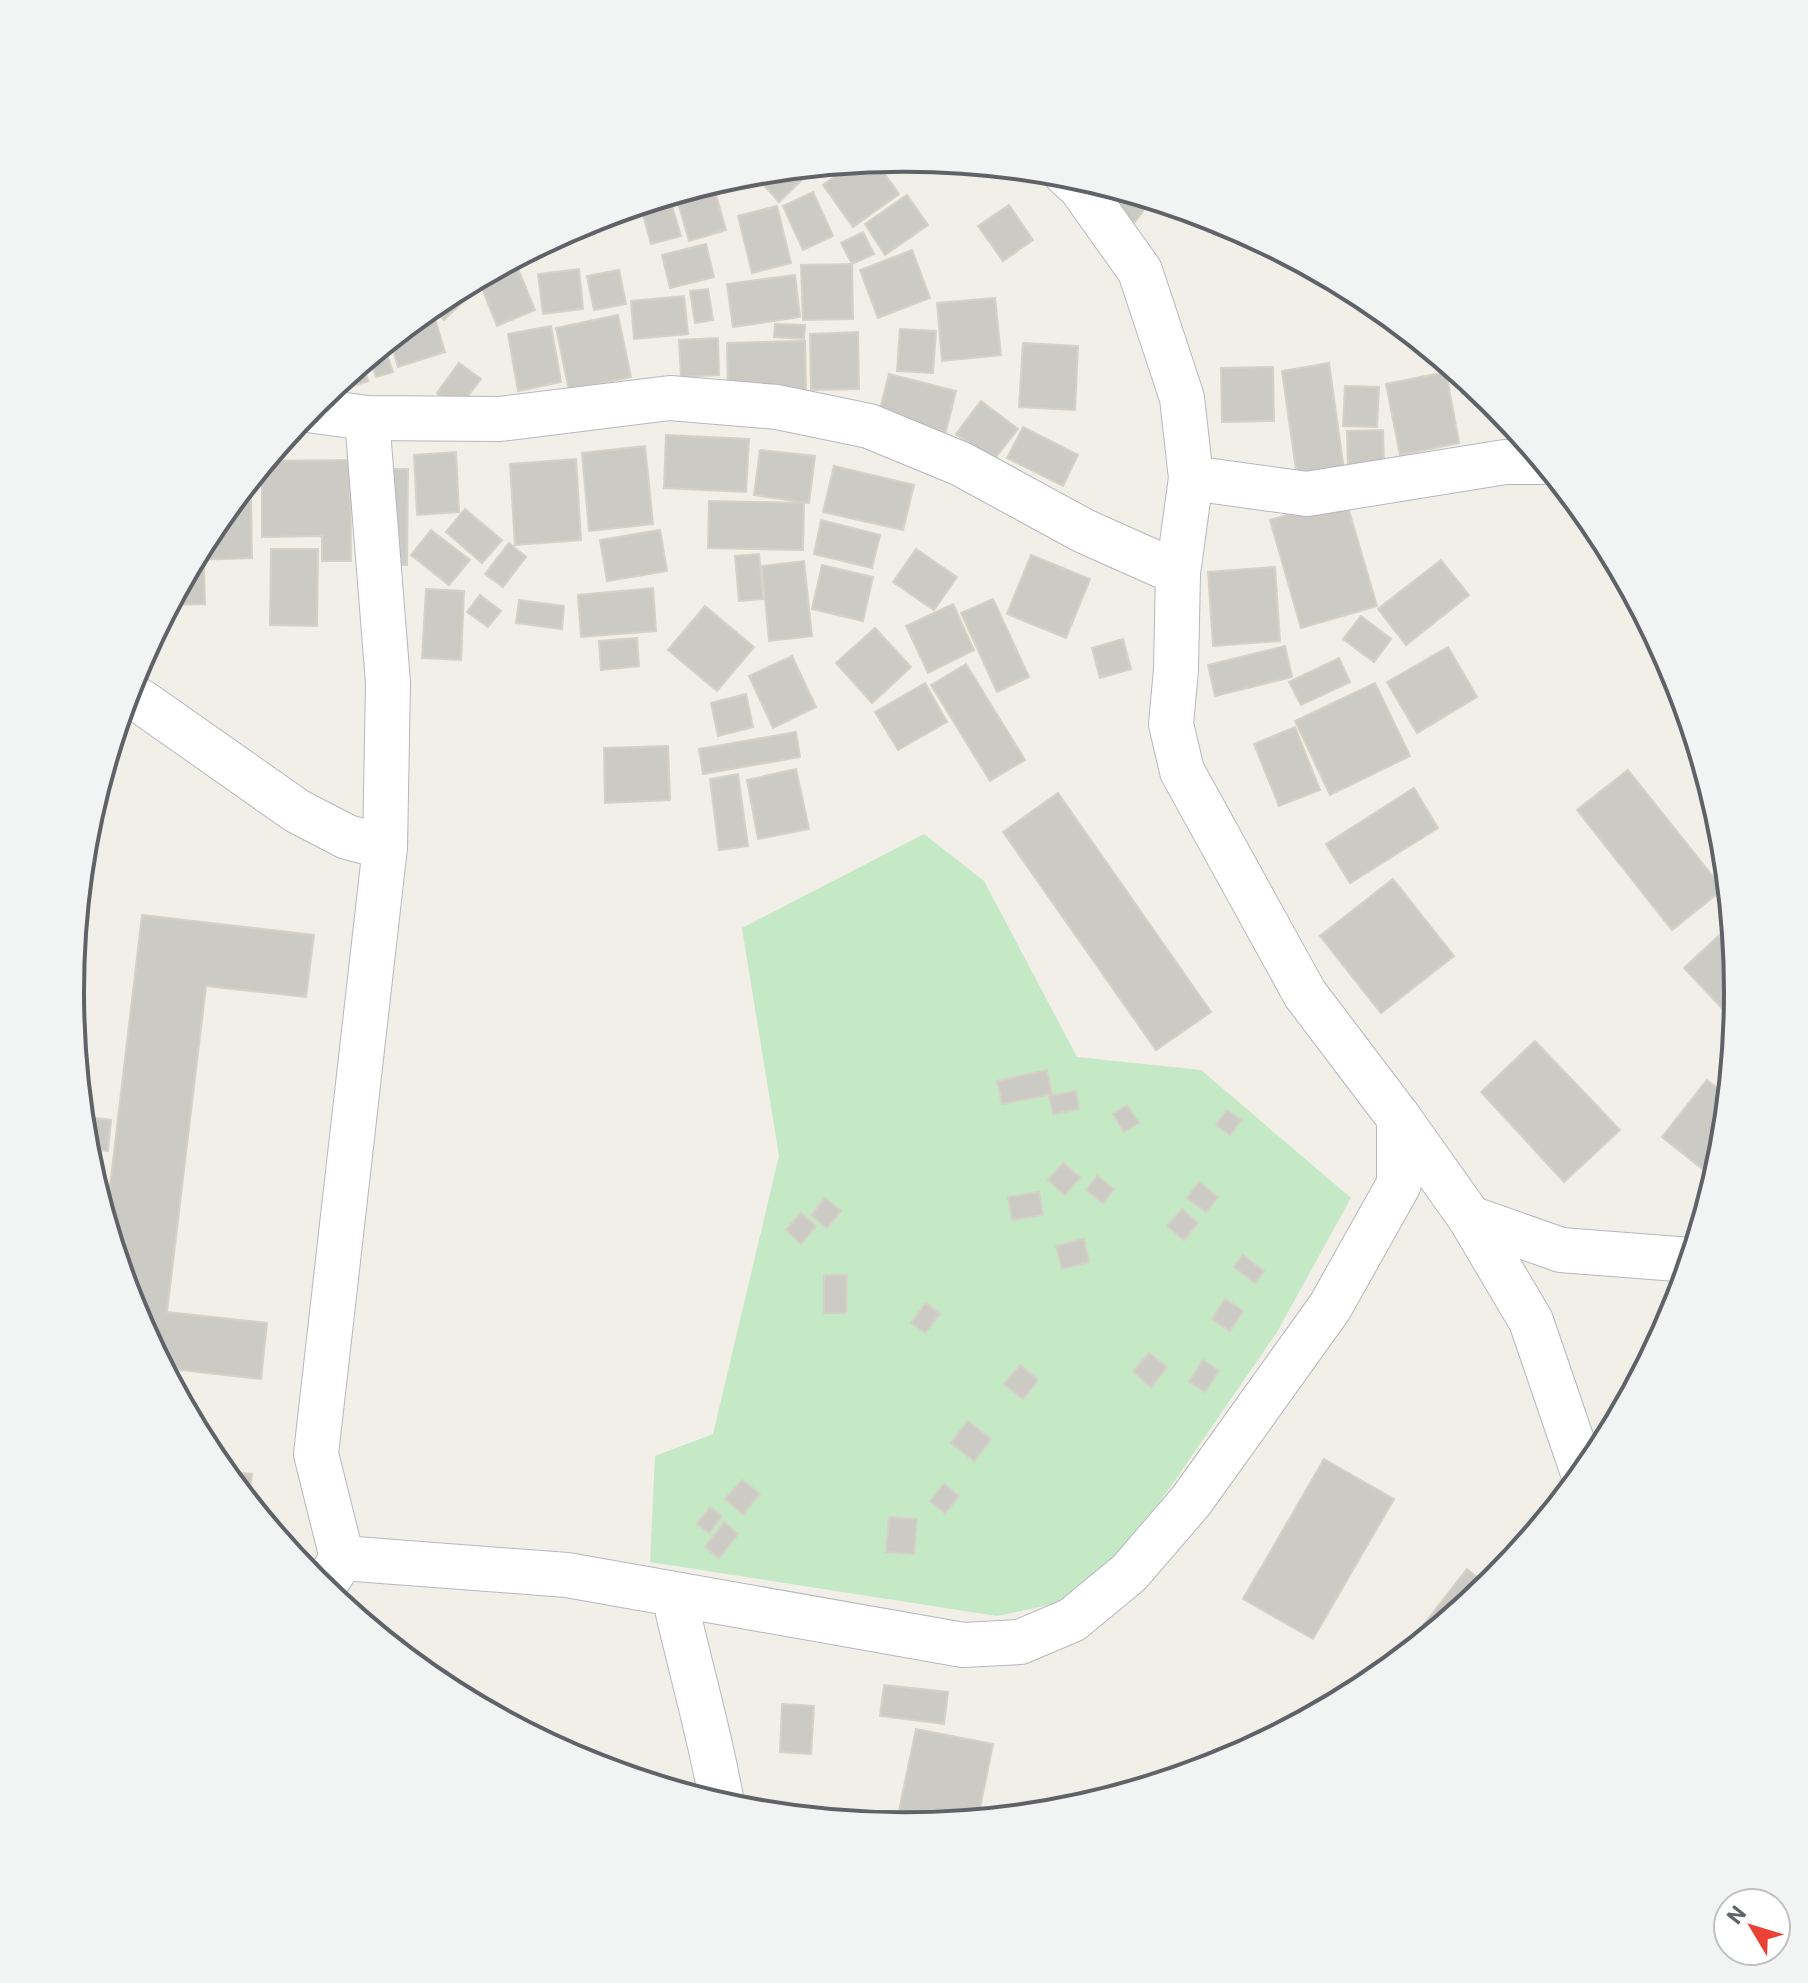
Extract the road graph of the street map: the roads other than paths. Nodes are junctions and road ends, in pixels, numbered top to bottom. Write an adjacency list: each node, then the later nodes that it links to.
1 (1083, 191): 5 (street)
2 (324, 412): 3 (street)
3 (367, 418): 6 (street); 8 (street)
4 (1530, 462): 5 (street)
5 (1191, 478): 6 (street)
6 (1178, 573): 9 (street)
7 (138, 700): 8 (street)
8 (385, 847): 13 (street)
9 (1399, 1118): 10 (street); 14 (street)
10 (1470, 1218): 11 (street); 12 (street)
11 (1679, 1259)
12 (1578, 1458)
13 (332, 1573): 14 (street)
14 (674, 1595): 15 (street)
15 (720, 1790)

